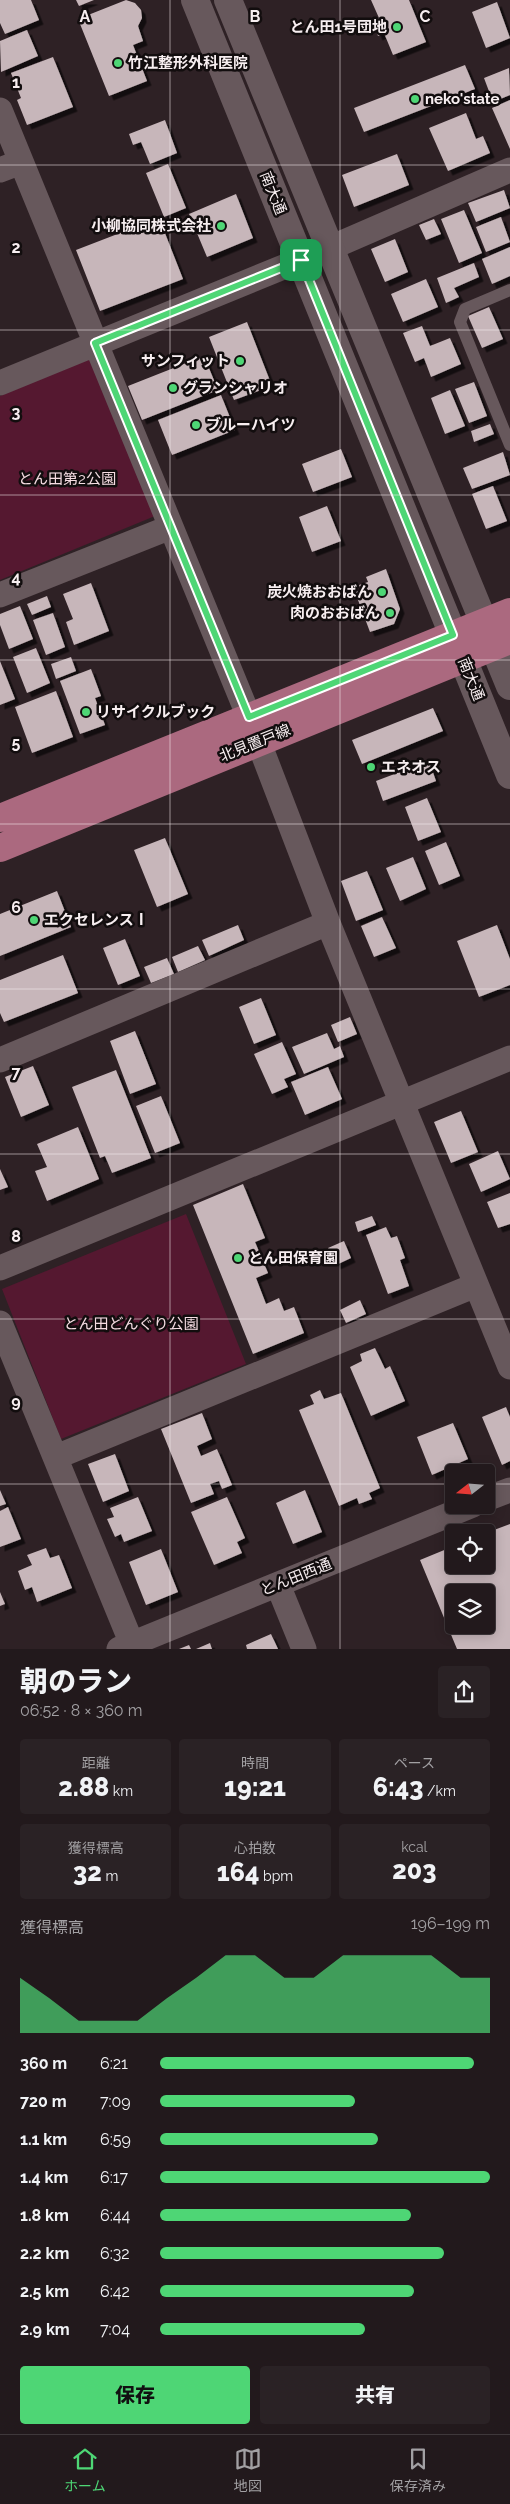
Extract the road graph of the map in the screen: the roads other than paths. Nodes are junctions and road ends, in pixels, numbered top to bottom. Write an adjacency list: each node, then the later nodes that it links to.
1 (195, 0): 7 (street, 南大通)
2 (228, 0): 6 (street)
3 (0, 110): 4 (street)
4 (11, 166): 9 (street)
5 (510, 170): 6 (street)
6 (330, 248): 7 (street); 15 (street)
7 (301, 260): 9 (street); 16 (street, 南大通)
8 (510, 290): 11 (lane)
9 (95, 343): 10 (street); 12 (street)
10 (0, 383)
11 (510, 444)
12 (171, 527): 13 (street); 18 (street)
13 (0, 595)
14 (510, 612): 15 (main road, 北見置戸線)
15 (496, 636): 16 (main road, 北見置戸線); 17 (street)
16 (458, 647): 18 (main road, 北見置戸線); 19 (street, 南大通)
17 (510, 686)
18 (253, 729): 20 (main road, 北見置戸線); 21 (main road, 北見置戸線); 22 (street)
19 (510, 775)
20 (0, 818)
21 (0, 848)
22 (328, 923): 24 (street); 25 (street)
23 (510, 1058): 25 (street)
24 (0, 1060)
25 (402, 1103): 26 (street); 27 (street)
26 (0, 1268)
27 (476, 1285): 29 (street); 30 (street)
28 (0, 1323): 30 (street)
29 (510, 1367)
30 (56, 1457): 35 (street)
31 (510, 1490): 32 (street)
32 (495, 1496)
33 (451, 1514): 34 (street, とん田西通)
34 (278, 1585): 35 (street, とん田西通); 36 (street)
35 (128, 1647)
36 (304, 1649)

